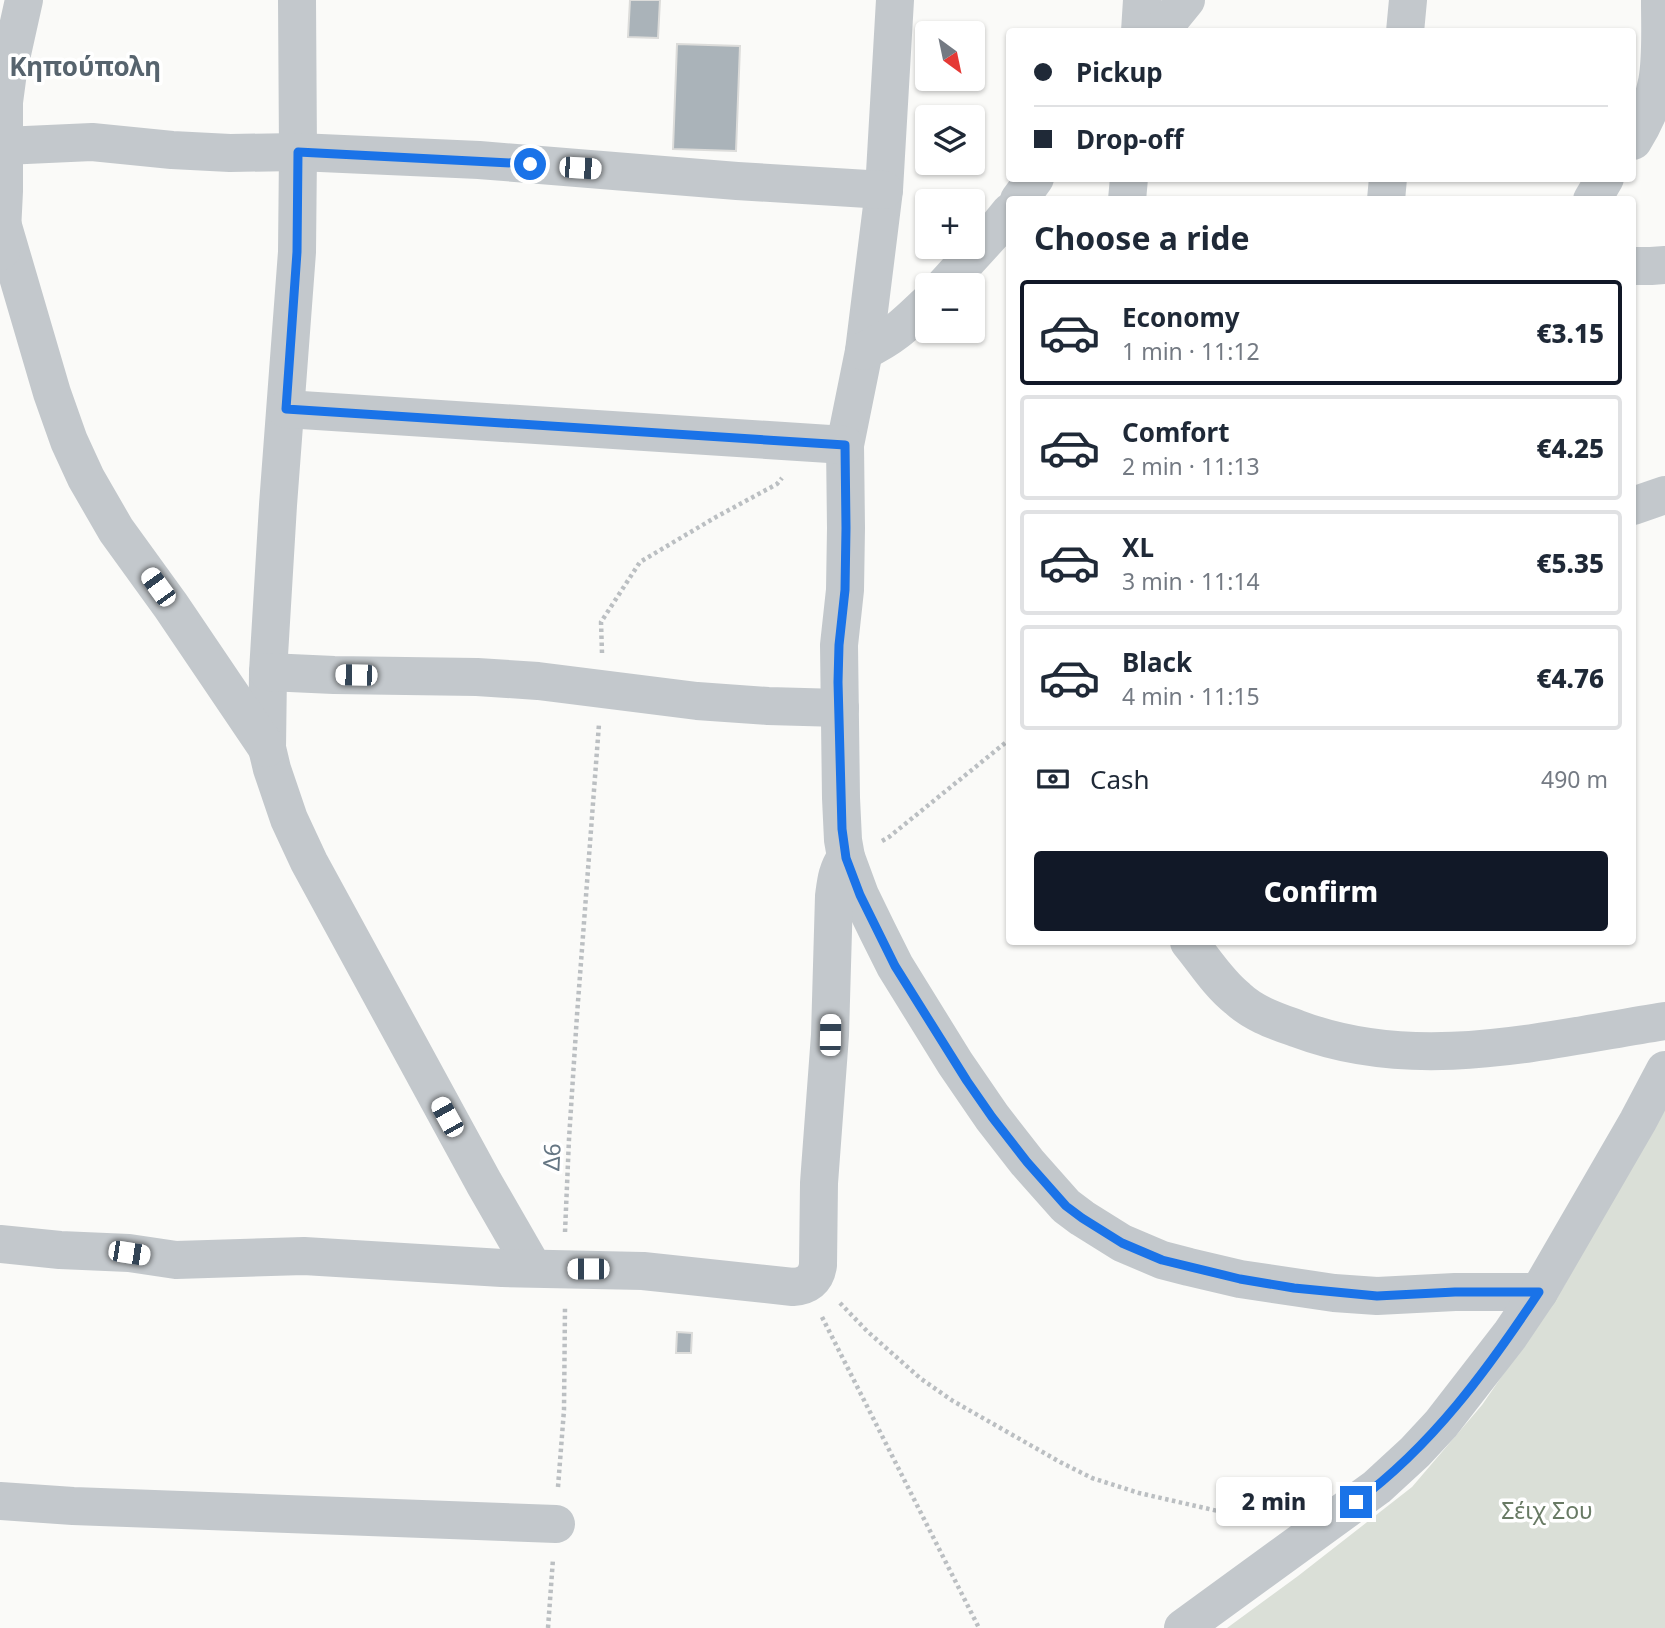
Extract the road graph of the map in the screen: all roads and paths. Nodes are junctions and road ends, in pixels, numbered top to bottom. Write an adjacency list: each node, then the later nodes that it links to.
1 (24, 0): 13 (street)
2 (297, 0): 14 (street)
3 (895, 0): 15 (street)
4 (1142, 0): 8 (street)
5 (1186, 0): 9 (street)
6 (1409, 0): 10 (street)
7 (1660, 0): 11 (street)
8 (1140, 28)
9 (1163, 28)
10 (1406, 28)
11 (1662, 70): 12 (street)
12 (1636, 136)
13 (2, 148): 14 (street); 17 (street)
14 (298, 152): 15 (street); 24 (street)
15 (884, 190): 23 (street)
16 (1006, 217): 21 (street)
17 (3, 226): 18 (street); 32 (street)
18 (0, 264)
19 (1665, 265): 20 (street)
20 (1636, 266)
21 (956, 273)
22 (915, 316): 23 (street)
23 (864, 351): 25 (street)
24 (286, 409): 25 (street); 28 (street)
25 (830, 444): 29 (path, Δ6); 30 (street)
26 (1665, 495): 27 (street)
27 (1636, 505)
28 (268, 672): 29 (street); 32 (street)
29 (602, 689): 30 (street); 38 (path, Δ6)
30 (840, 708): 33 (street)
31 (1006, 742): 33 (path)
32 (267, 748): 38 (street)
33 (846, 858): 39 (street); 40 (street)
34 (1192, 945): 35 (street)
35 (1665, 1021)
36 (1665, 1070): 40 (street)
37 (0, 1244): 38 (street)
38 (549, 1269): 39 (street); 42 (path, Δ6)
39 (810, 1281): 43 (path); 45 (path)
40 (1539, 1292): 43 (street)
41 (0, 1502): 42 (street)
42 (556, 1524): 44 (path, Δ6)
43 (1315, 1533): 46 (street)
44 (548, 1628)
45 (979, 1628)
46 (1183, 1628)

